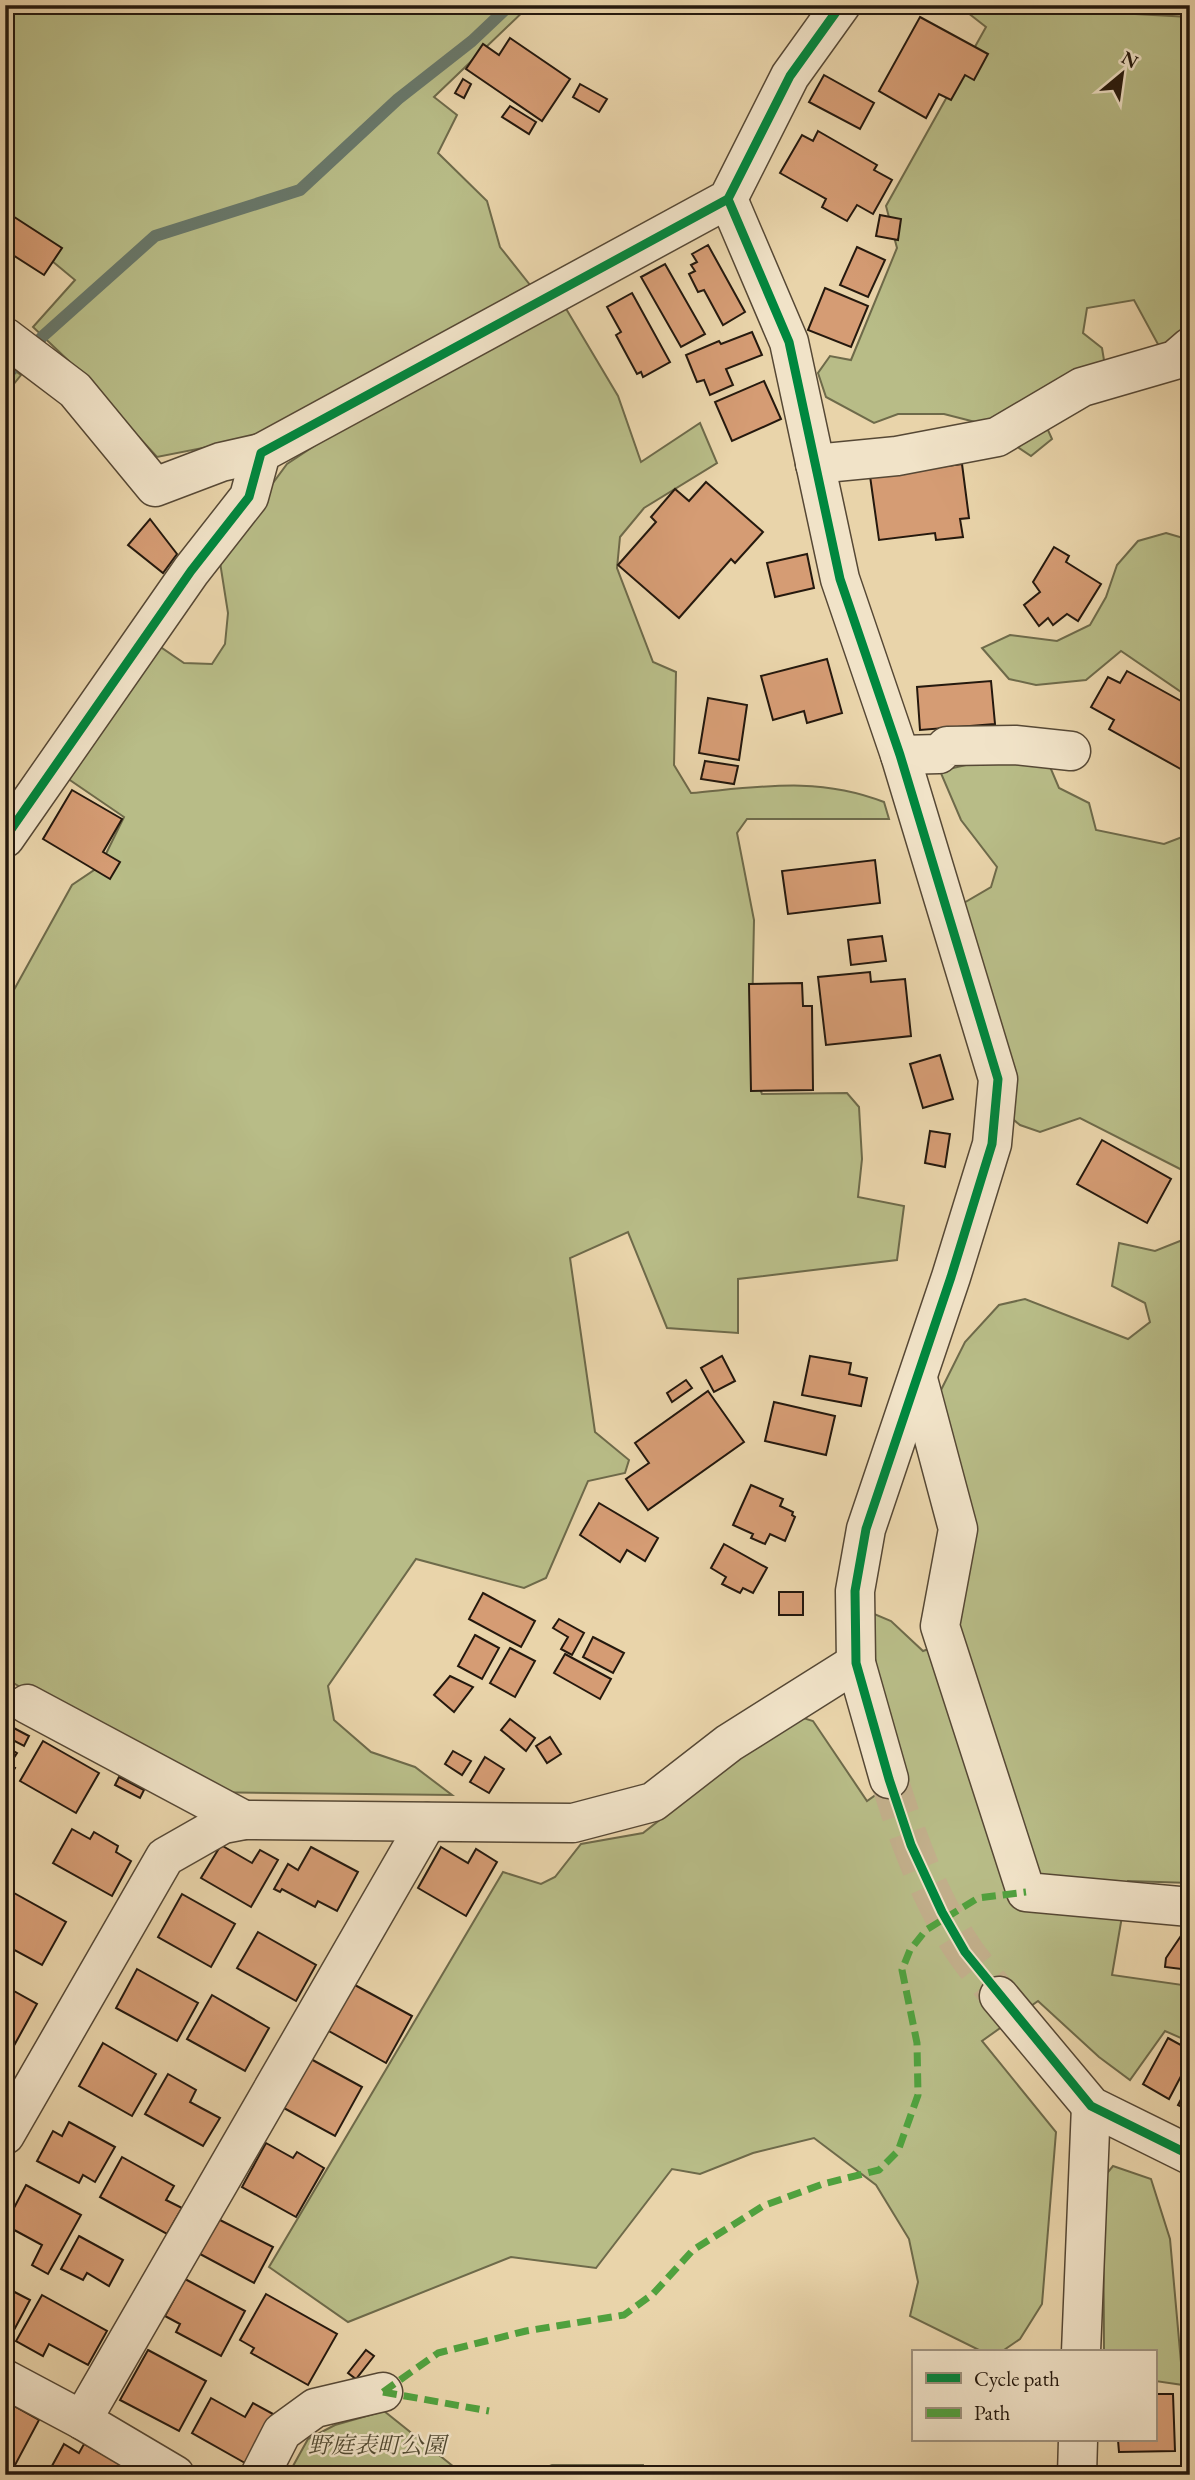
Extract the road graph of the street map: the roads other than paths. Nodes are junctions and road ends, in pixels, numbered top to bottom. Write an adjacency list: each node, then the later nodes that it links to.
1 (841, 5): 2 (street)
2 (728, 200): 5 (street); 6 (street)
3 (5, 337): 5 (street)
4 (1190, 347): 6 (street)
5 (261, 453): 9 (street)
6 (815, 464): 8 (street)
7 (1071, 751): 8 (street)
8 (900, 755): 10 (street)
9 (5, 838)
10 (918, 1379): 11 (street); 16 (street)
11 (856, 1662): 13 (street); 15 (street)
12 (27, 1704): 14 (street)
13 (889, 1779)
14 (244, 1820): 15 (street); 19 (street)
15 (427, 1822): 24 (street)
16 (1190, 1907)
17 (999, 1996): 18 (street)
18 (1091, 2106): 20 (street); 21 (street)
19 (5, 2135)
20 (1190, 2155)
21 (1081, 2350)
22 (5, 2379): 24 (street)
23 (383, 2392): 27 (street)
24 (82, 2420): 26 (street)
25 (1078, 2442): 28 (street)
26 (175, 2475)
27 (260, 2475)
28 (1076, 2475)

